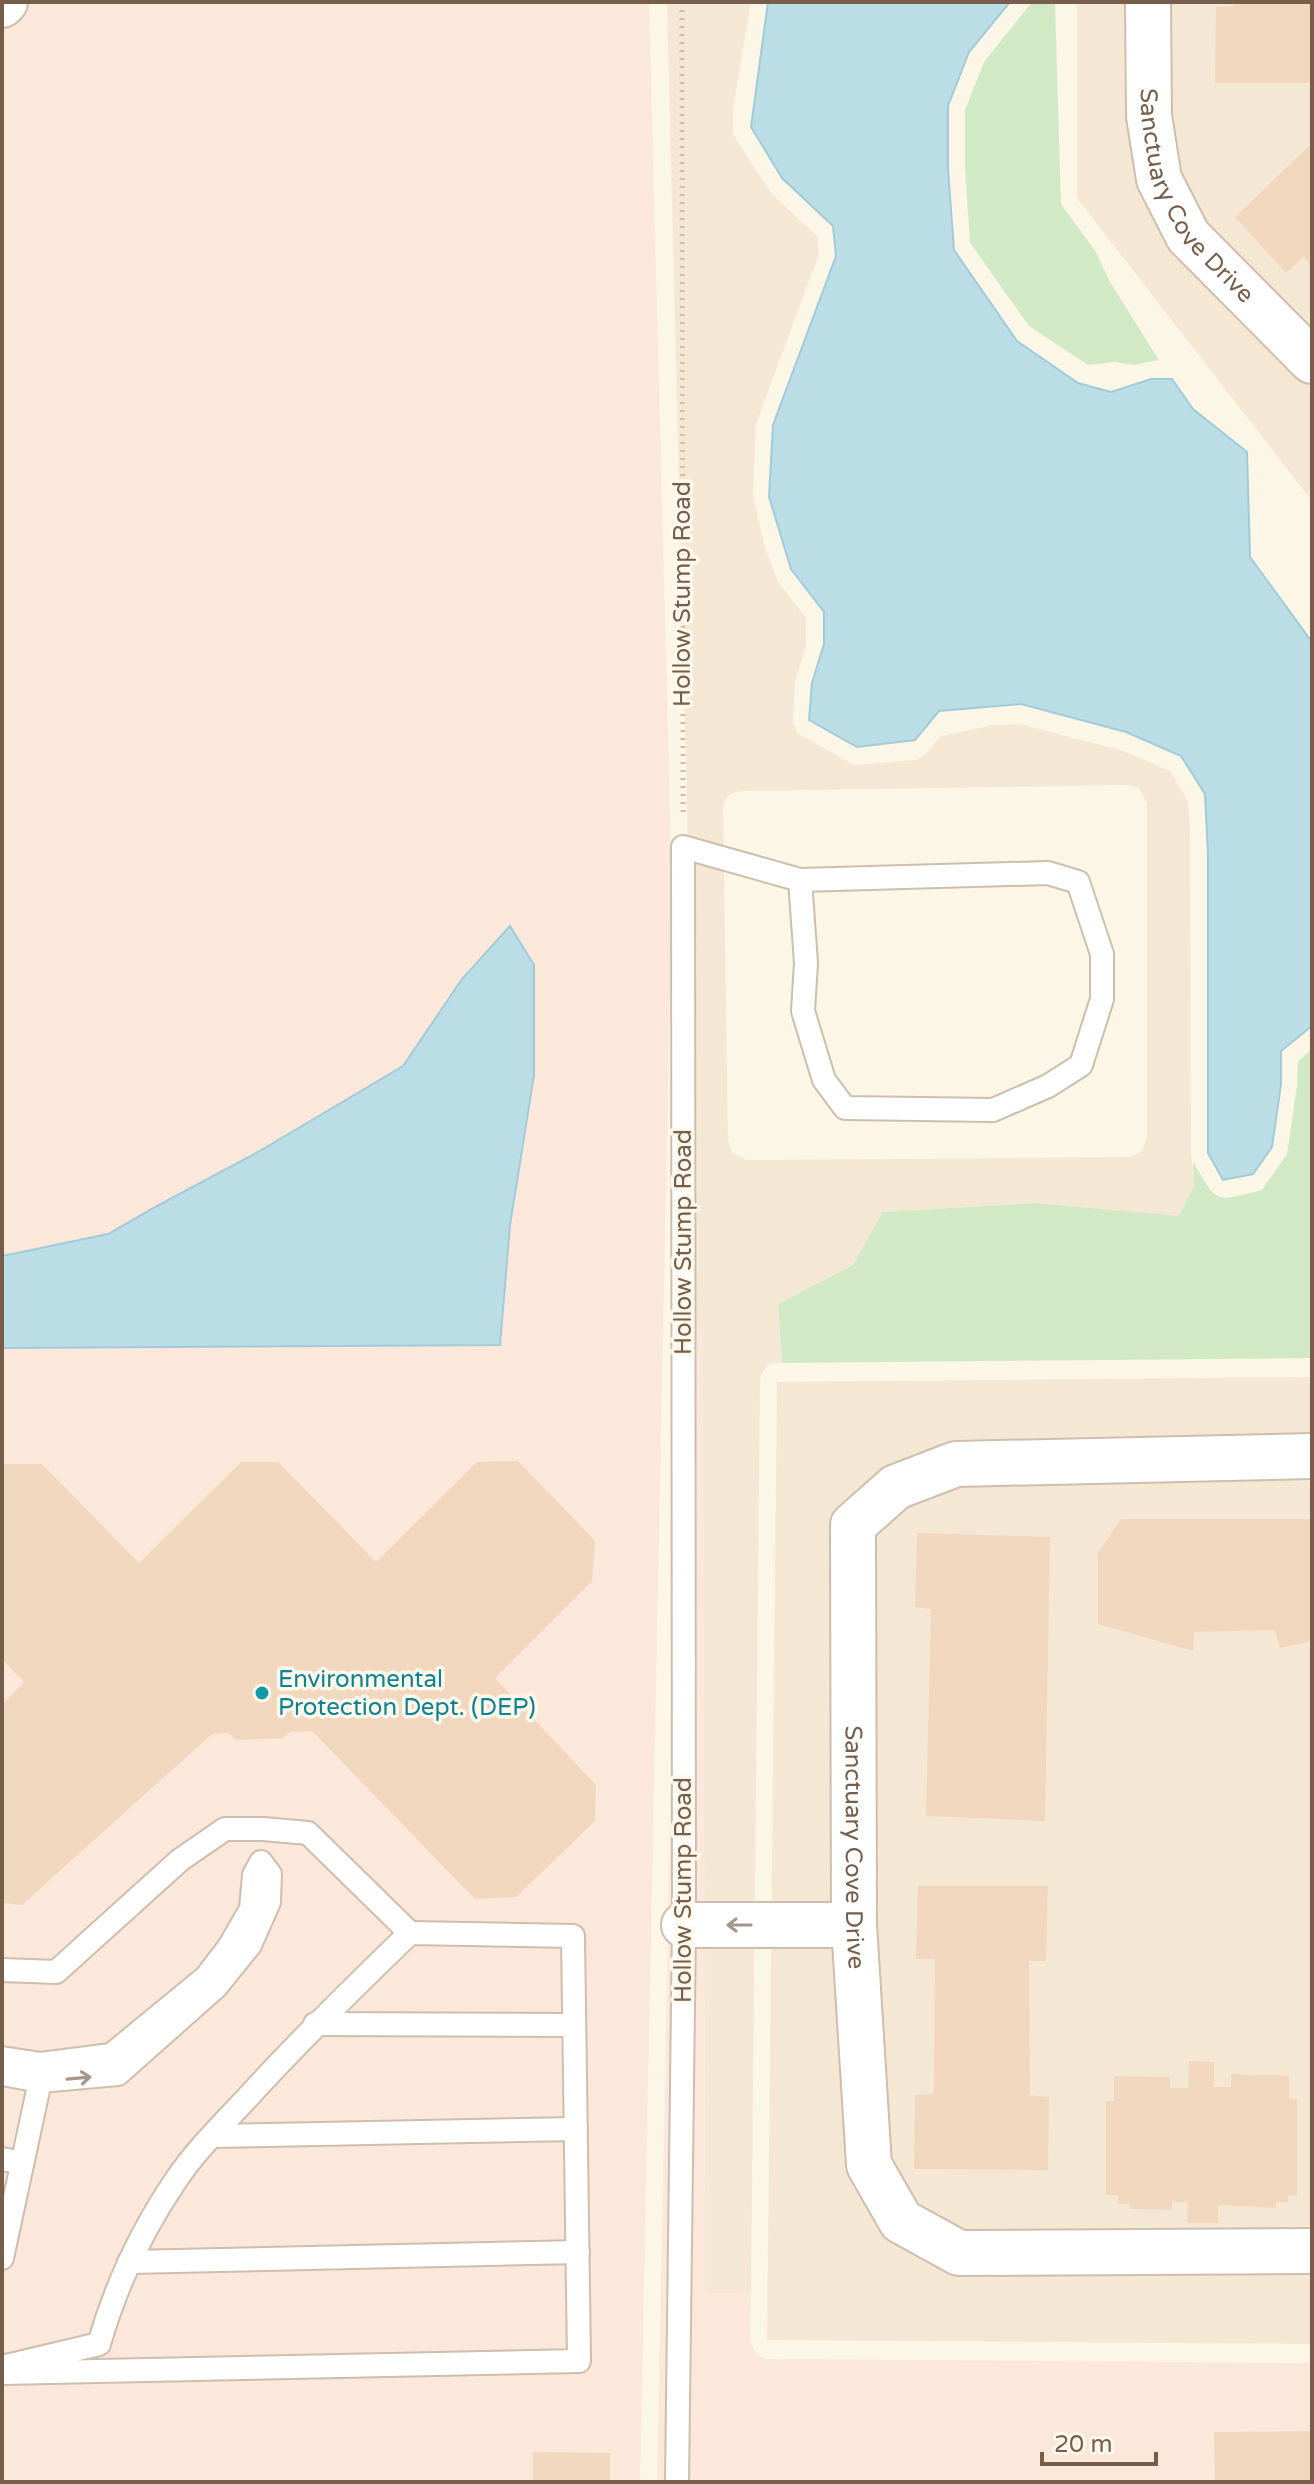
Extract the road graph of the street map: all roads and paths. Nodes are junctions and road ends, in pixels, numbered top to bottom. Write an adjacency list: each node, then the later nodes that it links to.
1 (682, 2): 4 (path, Hollow Stump Road)
2 (1148, 2): 3 (street, Sanctuary Cove Drive)
3 (1312, 361)
4 (683, 847): 5 (lane); 7 (lane, Hollow Stump Road)
5 (800, 880): 5 (lane)
6 (1312, 1456): 8 (street, Sanctuary Cove Drive)
7 (684, 1925): 8 (street, one-way to 7); 24 (lane, Hollow Stump Road)
8 (854, 1925): 20 (street, Sanctuary Cove Drive)
9 (410, 1933): 10 (lane); 11 (lane); 12 (lane)
10 (2, 1970)
11 (315, 2024): 12 (lane); 17 (lane)
12 (574, 2025): 16 (lane)
13 (2, 2058): 15 (lane, one-way to 13)
14 (2, 2074): 15 (lane)
15 (40, 2081): 18 (lane)
16 (576, 2129): 17 (lane); 21 (lane)
17 (212, 2136): 22 (lane)
18 (12, 2161): 19 (lane)
19 (3, 2247)
20 (1312, 2251)
21 (578, 2252): 22 (lane); 23 (lane)
22 (129, 2262): 23 (lane)
23 (2, 2370)
24 (677, 2482)

